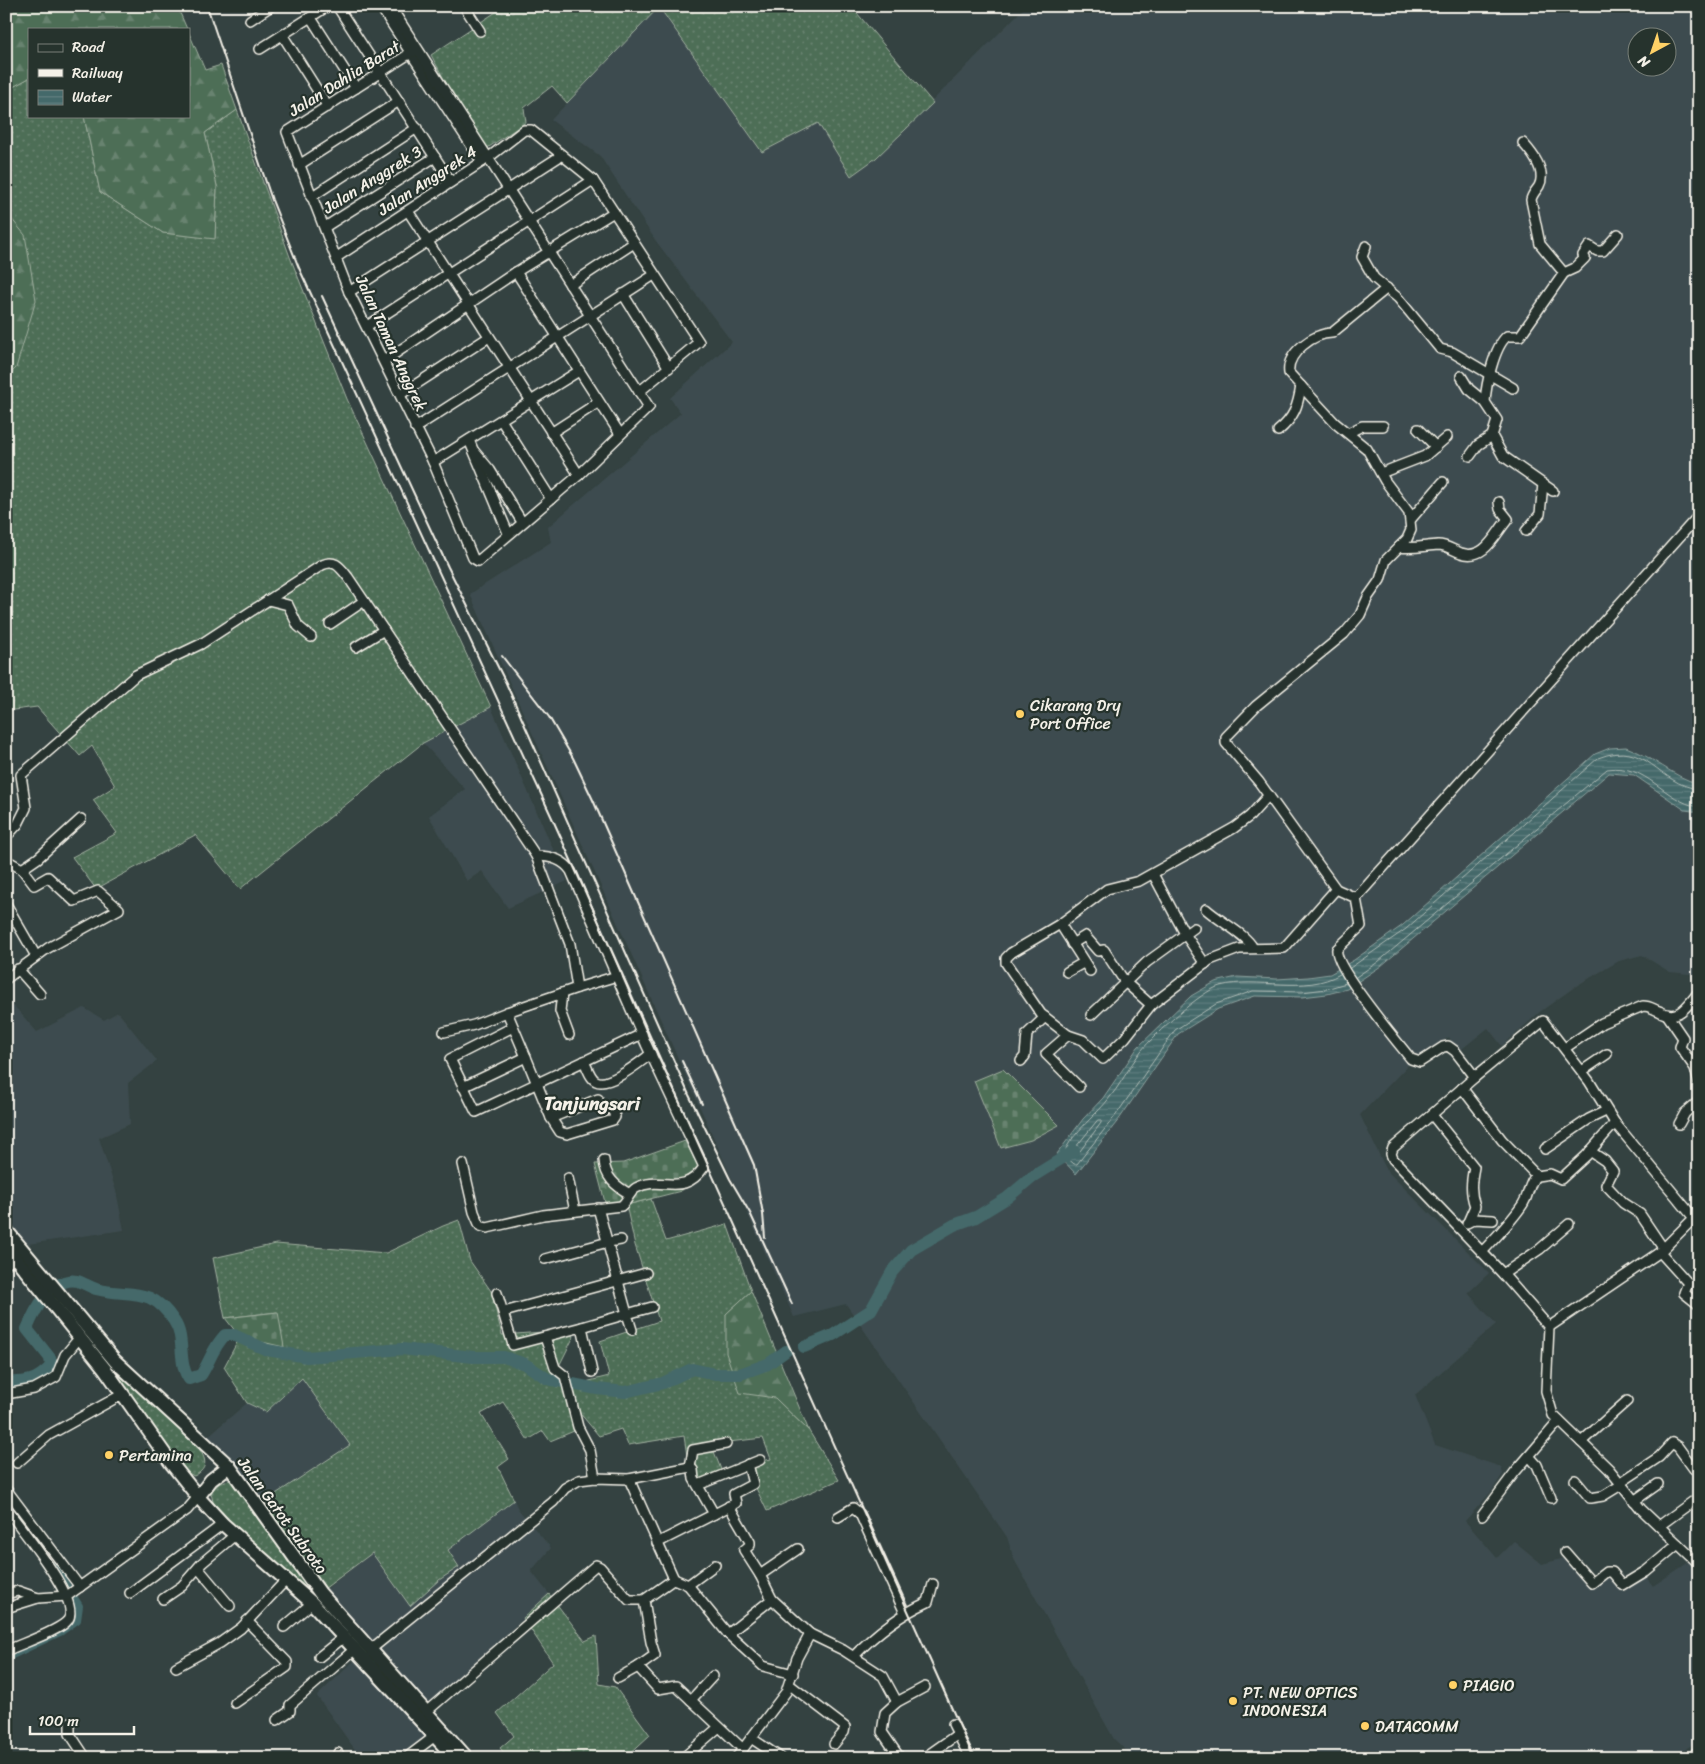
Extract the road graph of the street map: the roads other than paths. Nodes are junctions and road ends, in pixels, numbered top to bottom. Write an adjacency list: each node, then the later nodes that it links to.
1 (271, 6): 8 (street)
2 (328, 6): 7 (street)
3 (337, 6): 13 (street)
4 (380, 6): 12 (street)
5 (390, 6): 12 (street)
6 (464, 6): 9 (street)
7 (310, 18): 10 (street); 14 (street)
8 (250, 20)
9 (480, 31)
10 (283, 36): 11 (street); 16 (street)
11 (260, 49)
12 (414, 51): 13 (street, Jalan Dahlia Barat); 22 (street)
13 (380, 73): 14 (street, Jalan Dahlia Barat); 15 (street)
14 (356, 88): 16 (street, Jalan Dahlia Barat)
15 (399, 101): 17 (street); 23 (street)
16 (328, 107): 18 (street, Jalan Dahlia Barat)
17 (417, 128): 21 (street); 27 (street)
18 (287, 132): 23 (street, Jalan Taman Anggrek)
19 (1522, 143): 39 (street)
20 (562, 155): 22 (street, Jalan Anggrek 4); 24 (street); 26 (street)
21 (435, 157): 25 (street); 31 (street, Jalan Anggrek 3)
22 (485, 160): 25 (street, Jalan Anggrek 4); 26 (street)
23 (299, 164): 27 (street, Jalan Taman Anggrek)
24 (593, 180): 29 (street); 30 (street)
25 (451, 182): 28 (street, Jalan Anggrek 4)
26 (508, 190): 30 (street); 33 (street)
27 (311, 196): 31 (street, Jalan Taman Anggrek)
28 (408, 211): 33 (street); 37 (street, Jalan Anggrek 4)
29 (614, 212): 34 (street); 36 (street)
30 (529, 221): 36 (street); 40 (street)
31 (325, 227): 37 (street, Jalan Taman Anggrek)
32 (1618, 234): 39 (street)
33 (428, 242): 40 (street); 44 (street)
34 (634, 243): 41 (street); 42 (street)
35 (1366, 246): 43 (street)
36 (548, 252): 38 (street); 42 (street)
37 (338, 257): 44 (street, Jalan Taman Anggrek)
38 (516, 272): 46 (street); 50 (street)
39 (1564, 273): 55 (street)
40 (448, 274): 46 (street); 48 (street)
41 (654, 275): 45 (street); 52 (street)
42 (570, 284): 47 (street)
43 (1386, 288): 55 (street); 57 (street)
44 (349, 292): 48 (street, Jalan Taman Anggrek)
45 (623, 294): 47 (street); 52 (street)
46 (469, 306): 49 (street); 51 (street)
47 (590, 316): 50 (street); 59 (street)
48 (367, 326): 51 (street, Jalan Taman Anggrek)
49 (489, 337): 53 (street); 60 (street)
50 (558, 338): 53 (street); 54 (street)
51 (384, 361): 60 (street, Jalan Taman Anggrek)
52 (669, 368): 59 (street)
53 (510, 369): 62 (street); 66 (street)
54 (579, 370): 62 (street); 63 (street)
55 (1491, 374): 58 (street); 61 (street)
56 (1461, 376): 61 (street)
57 (1301, 386): 68 (street); 69 (street)
58 (1513, 388)
59 (639, 392): 71 (street)
60 (401, 394): 66 (street, Jalan Taman Anggrek)
61 (1485, 398): 72 (street)
62 (530, 401): 64 (street); 70 (street)
63 (599, 402): 70 (street); 71 (street)
64 (501, 420): 74 (street); 84 (street)
65 (1383, 426): 69 (street)
66 (415, 428): 78 (street, Jalan Taman Anggrek)
67 (1418, 429): 75 (street)
68 (1278, 431)
69 (1348, 432): 79 (street)
70 (551, 433): 80 (street)
71 (620, 434): 80 (street)
72 (1492, 436): 77 (street); 82 (street)
73 (1446, 437): 75 (street)
74 (468, 440): 76 (street); 78 (street)
75 (1436, 447): 79 (street)
76 (474, 450): 88 (street); 90 (street)
77 (1470, 456)
78 (433, 462): 90 (street, Jalan Taman Anggrek)
79 (1381, 473): 87 (street)
80 (579, 475): 84 (street)
81 (1443, 482): 87 (street)
82 (1543, 484): 83 (street); 89 (street)
83 (1553, 491)
84 (551, 499): 88 (street)
85 (1499, 502): 91 (street)
86 (1699, 515): 106 (street)
87 (1411, 519): 91 (street)
88 (522, 522): 90 (street)
89 (1526, 531)
90 (508, 533)
91 (1399, 547): 98 (street)
92 (268, 600): 93 (street); 96 (street); 100 (street)
93 (364, 601): 94 (street); 95 (street)
94 (330, 624)
95 (384, 630): 97 (street); 101 (street)
96 (311, 637)
97 (356, 647)
98 (1269, 795): 104 (street); 105 (street)
99 (81, 819): 103 (street)
100 (6, 836)
101 (536, 856): 120 (street); 123 (street)
102 (6, 860): 103 (street)
103 (22, 869): 114 (street)
104 (1153, 874): 109 (street); 111 (street)
105 (1336, 889): 106 (street); 113 (street)
106 (1356, 898): 144 (street)
107 (6, 904): 114 (street)
108 (1206, 909): 113 (street)
109 (1060, 924): 112 (street); 131 (street)
110 (1194, 928): 111 (street)
111 (1185, 934): 116 (street); 122 (street)
112 (1072, 944): 115 (street); 122 (street)
113 (1253, 948): 116 (street)
114 (36, 956): 117 (street)
115 (1083, 963): 118 (street); 119 (street)
116 (1206, 964): 127 (street)
117 (18, 969): 121 (street); 126 (street)
118 (1090, 971)
119 (1067, 972)
120 (618, 976): 123 (street); 134 (street)
121 (7, 977)
122 (1125, 982): 127 (street); 129 (street)
123 (577, 988): 124 (street)
124 (562, 993): 128 (street); 136 (street)
125 (1698, 993): 130 (street)
126 (40, 994)
127 (1151, 1005): 135 (street)
128 (507, 1012): 132 (street); 133 (street)
129 (1091, 1015)
130 (1668, 1016): 137 (street); 145 (street)
131 (1045, 1017): 135 (street); 142 (street)
132 (513, 1027): 140 (street); 147 (street)
133 (444, 1032)
134 (642, 1034): 138 (street); 141 (street)
135 (1068, 1035): 148 (street)
136 (569, 1036)
137 (1565, 1048): 143 (street); 144 (street)
138 (651, 1054): 141 (street); 164 (street)
139 (1607, 1054): 143 (street)
140 (526, 1057): 146 (street); 147 (street)
141 (584, 1061): 146 (street)
142 (1020, 1061)
143 (1582, 1071): 153 (street)
144 (1475, 1077): 149 (street)
145 (1698, 1082)
146 (539, 1083): 147 (street); 155 (street)
147 (463, 1087)
148 (1079, 1087)
149 (1462, 1088): 154 (street); 162 (street)
150 (598, 1099): 155 (street)
151 (1699, 1101): 157 (street)
152 (612, 1108): 155 (street)
153 (1606, 1111): 156 (street); 158 (street)
154 (1432, 1115): 169 (street); 172 (street)
155 (551, 1118)
156 (1615, 1123): 159 (street); 167 (street)
157 (1679, 1124)
158 (1545, 1149)
159 (1590, 1151): 162 (street); 176 (street)
160 (604, 1160): 164 (street)
161 (463, 1164): 166 (street)
162 (1536, 1175): 177 (street)
163 (568, 1178): 166 (street)
164 (630, 1194): 165 (street)
165 (598, 1208): 166 (street); 174 (street)
166 (575, 1211)
167 (1696, 1219): 176 (street)
168 (1493, 1220): 169 (street)
169 (1468, 1222): 172 (street)
170 (1569, 1224): 181 (street)
171 (6, 1230): 182 (highway, Jalan Gatot Subroto)
172 (1460, 1230): 177 (street)
173 (621, 1240): 174 (street)
174 (608, 1242): 178 (street); 183 (street)
175 (6, 1246): 179 (highway, Jalan Gatot Subroto)
176 (1662, 1250): 185 (street); 191 (street)
177 (1482, 1252): 181 (street)
178 (545, 1259)
179 (11, 1261): 182 (highway, Jalan Gatot Subroto)
180 (646, 1273): 183 (street)
181 (1503, 1274): 191 (street)
182 (38, 1277): 186 (highway, Jalan Gatot Subroto)
183 (618, 1281): 188 (street); 189 (street)
184 (497, 1293): 188 (street)
185 (1699, 1305)
186 (63, 1307): 193 (highway, Jalan Gatot Subroto); 206 (highway, Jalan Gatot Subroto)
187 (652, 1307): 189 (street)
188 (504, 1312): 194 (street)
189 (627, 1314): 190 (street); 192 (street)
190 (582, 1327): 194 (street); 195 (street)
191 (1549, 1327): 199 (street)
192 (632, 1330)
193 (80, 1337): 196 (street); 197 (highway, Jalan Gatot Subroto)
194 (545, 1337): 209 (street)
195 (592, 1372)
196 (6, 1394)
197 (123, 1394): 204 (street); 216 (highway, Jalan Gatot Subroto)
198 (1627, 1401): 200 (street)
199 (1559, 1421): 200 (street); 202 (street)
200 (1581, 1442): 213 (street)
201 (726, 1444): 207 (street)
202 (1529, 1456): 218 (street); 223 (street)
203 (760, 1460): 205 (street)
204 (17, 1463)
205 (748, 1464): 212 (street); 220 (street)
206 (229, 1466): 216 (highway); 258 (highway, Jalan Gatot Subroto)
207 (690, 1467): 210 (street); 212 (street)
208 (1694, 1469): 213 (street)
209 (595, 1478): 210 (street); 258 (street)
210 (628, 1479): 228 (street)
211 (1575, 1480): 213 (street)
212 (698, 1484): 222 (street)
213 (1621, 1484): 219 (street)
214 (1658, 1484): 219 (street)
215 (6, 1489): 240 (street)
216 (198, 1497): 225 (highway, Jalan Gatot Subroto); 240 (street)
217 (1699, 1497): 226 (street)
218 (1551, 1498)
219 (1634, 1501): 226 (street)
220 (729, 1506): 222 (street); 235 (street)
221 (6, 1508): 243 (street)
222 (714, 1514): 228 (street)
223 (1482, 1516)
224 (838, 1517): 251 (street)
225 (223, 1524): 227 (highway, Jalan Gatot Subroto); 241 (street)
226 (1659, 1526): 229 (street)
227 (235, 1535): 234 (street); 236 (highway, Jalan Gatot Subroto)
228 (657, 1543): 237 (street)
229 (1678, 1544): 231 (street); 232 (street)
230 (798, 1549): 235 (street)
231 (1565, 1552)
232 (1699, 1564)
233 (715, 1565): 239 (street)
234 (198, 1568): 245 (street); 249 (street)
235 (760, 1575): 246 (street)
236 (286, 1579): 248 (highway, Jalan Gatot Subroto); 252 (street)
237 (674, 1579): 239 (street); 247 (street)
238 (933, 1584): 251 (street)
239 (688, 1585): 254 (street)
240 (79, 1587): 243 (street)
241 (130, 1593)
242 (6, 1594): 244 (street)
243 (68, 1595): 244 (street); 259 (street)
244 (38, 1598): 250 (street)
245 (162, 1599)
246 (772, 1599): 254 (street); 255 (street)
247 (644, 1600): 263 (street); 272 (street)
248 (312, 1602): 253 (street); 256 (highway, Jalan Gatot Subroto)
249 (230, 1606)
250 (6, 1608)
251 (905, 1612): 260 (street)
252 (247, 1622): 262 (street); 271 (street)
253 (284, 1627)
254 (728, 1634): 264 (street)
255 (810, 1634): 260 (street); 264 (street)
256 (344, 1636): 257 (highway, Jalan Gatot Subroto); 261 (street)
257 (355, 1649): 273 (street); 278 (highway, Jalan Gatot Subroto)
258 (370, 1650): 272 (highway, Jalan Gatot Subroto)
259 (6, 1651)
260 (854, 1656): 270 (street)
261 (318, 1657)
262 (176, 1667)
263 (638, 1667): 266 (street); 269 (street)
264 (793, 1674): 267 (street)
265 (713, 1676): 269 (street)
266 (618, 1678)
267 (790, 1685): 279 (street); 280 (street)
268 (924, 1687): 270 (street)
269 (691, 1700): 276 (street)
270 (897, 1702): 289 (street)
271 (235, 1703)
272 (426, 1712): 285 (highway, Jalan Gatot Subroto)
273 (277, 1720)
274 (70, 1722): 282 (street)
275 (952, 1724): 277 (street)
276 (719, 1727): 281 (street); 286 (street)
277 (958, 1734): 290 (street); 291 (street)
278 (435, 1736): 283 (street); 284 (highway, Jalan Gatot Subroto)
279 (751, 1738): 281 (street); 288 (street)
280 (834, 1744)
281 (743, 1749): 287 (street)
282 (86, 1758)
283 (406, 1758)
284 (455, 1758)
285 (467, 1758)
286 (683, 1758)
287 (736, 1758)
288 (781, 1758)
289 (900, 1758)
290 (924, 1758)
291 (970, 1758)

